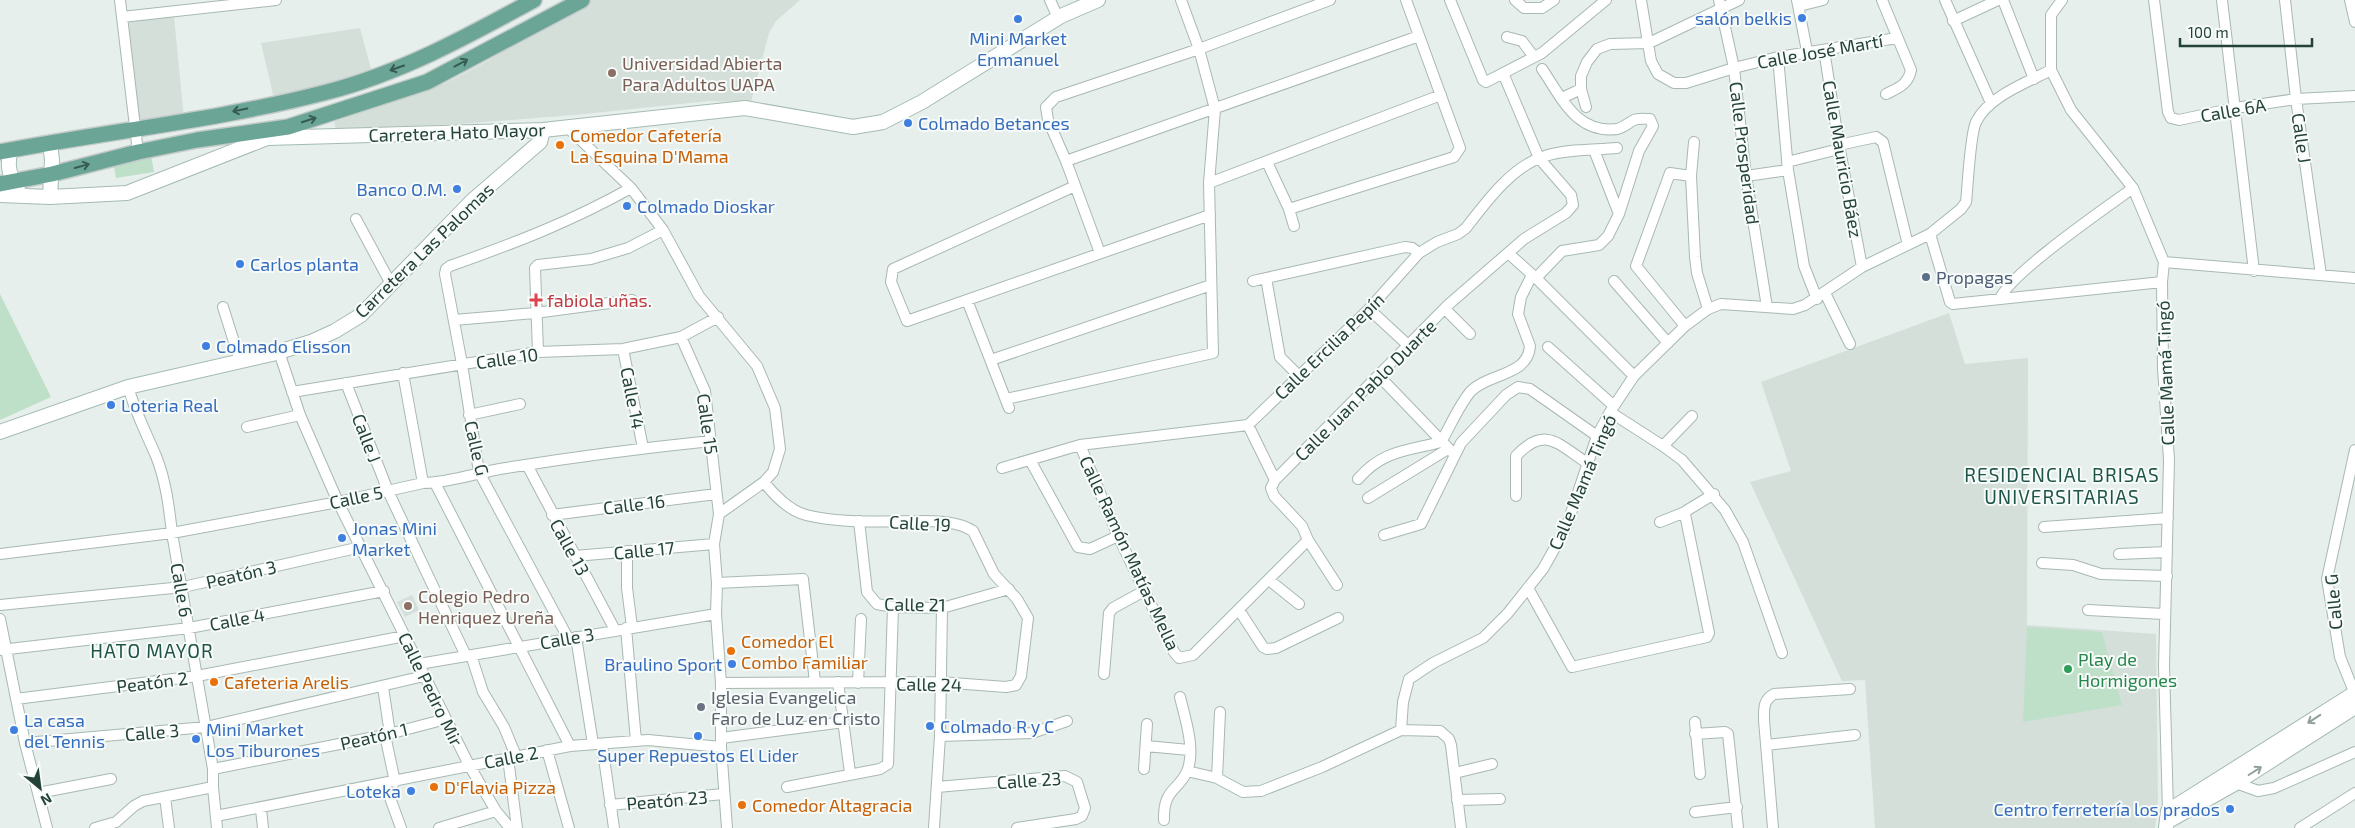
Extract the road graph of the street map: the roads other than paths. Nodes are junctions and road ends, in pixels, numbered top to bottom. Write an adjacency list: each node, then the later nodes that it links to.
1 (120, 0): 28 (street)
2 (276, 0): 28 (street)
3 (534, 0): 57 (main road, one-way to 57)
4 (582, 0): 65 (main road, one-way to 4)
5 (1050, 0): 29 (street)
6 (1098, 0): 29 (street, Carretera Hato Mayor)
7 (1181, 0): 36 (street)
8 (1330, 0): 36 (street)
9 (1406, 0): 32 (street)
10 (1450, 0): 44 (street)
11 (1515, 0): 12 (street)
12 (1554, 0)
13 (1606, 0): 39 (street)
14 (1641, 0): 35 (street)
15 (1739, 0): 27 (street)
16 (1823, 0): 26 (street)
17 (1882, 0): 34 (street)
18 (1945, 0): 30 (street)
19 (1998, 0): 30 (street)
20 (2002, 0): 45 (street)
21 (2062, 0): 43 (street, Calle Mamá Tingó)
22 (2154, 0): 54 (street, Calle 6A)
23 (2222, 0): 54 (street)
24 (2285, 0): 51 (street, Calle J)
25 (2350, 0): 31 (street)
26 (1798, 3): 38 (street)
27 (1720, 4): 35 (street); 41 (street, Calle Prosperidad)
28 (122, 17): 57 (street)
29 (1058, 18): 56 (street, Carretera Hato Mayor)
30 (1953, 21): 52 (street)
31 (2355, 22)
32 (1419, 36): 48 (street); 55 (street)
33 (1507, 37): 39 (street)
34 (1897, 38): 37 (street, Calle José Martí); 47 (street)
35 (1648, 43): 41 (street, Calle José Martí); 46 (street)
36 (1199, 48): 55 (street); 67 (street)
37 (1824, 50): 38 (street, Calle José Martí); 61 (street, Calle Mauricio Báez)
38 (1807, 51): 40 (street, Calle José Martí)
39 (1534, 57): 44 (street)
40 (1778, 57): 41 (street, Calle José Martí); 69 (street)
41 (1734, 68): 72 (street, Calle Prosperidad)
42 (1542, 70): 50 (street)
43 (2051, 70): 45 (street, Calle Mamá Tingó); 77 (street, Calle Mamá Tingó)
44 (1502, 73): 66 (street)
45 (2034, 79): 52 (street, Calle Mamá Tingó)
46 (1581, 89): 50 (street); 53 (street)
47 (1886, 94)
48 (1441, 95): 68 (street); 81 (street)
49 (2355, 96): 51 (street, Calle 6A)
50 (1562, 98): 82 (street)
51 (2296, 99): 54 (street, Calle 6A); 95 (street, Calle J)
52 (1991, 103): 87 (street, Calle Mamá Tingó)
53 (1586, 107)
54 (2235, 108): 94 (street)
55 (1215, 109): 67 (street); 74 (street)
56 (567, 126): 58 (street, Carretera Hato Mayor); 76 (street)
57 (134, 130): 60 (main road); 65 (street)
58 (543, 130): 79 (street, Carretera Hato Mayor); 102 (street, Carretera Las Palomas)
59 (1694, 142): 71 (street)
60 (50, 143): 64 (main road); 70 (street)
61 (1839, 147): 69 (street); 88 (street); 93 (street, Calle Mauricio Báez)
62 (1617, 148): 63 (street, Calle Ercilia Pepín)
63 (1594, 150): 66 (street, Calle Ercilia Pepín); 82 (street)
64 (5, 151): 73 (street)
65 (138, 152): 70 (main road, one-way to 65)
66 (1540, 158): 89 (street, Calle Ercilia Pepín); 90 (street, Calle Juan Pablo Duarte)
67 (1066, 162): 75 (street)
68 (1268, 162): 74 (street); 81 (street)
69 (1788, 166): 72 (street); 104 (street)
70 (52, 174): 73 (main road); 79 (street)
71 (1691, 176): 112 (street); 116 (street)
72 (1746, 176): 109 (street, Calle Prosperidad)
73 (7, 183): 80 (street)
74 (1209, 183): 83 (street)
75 (1075, 186): 91 (street); 107 (street)
76 (631, 188): 86 (street); 115 (street, Calle G)
77 (2133, 188): 92 (street, Calle Mamá Tingó); 105 (street)
78 (0, 195): 80 (street, Carretera Hato Mayor)
79 (50, 196): 80 (street, Carretera Hato Mayor)
80 (23, 197)
81 (1289, 209): 85 (street)
82 (1619, 214): 96 (street)
83 (1210, 215): 91 (street); 103 (street)
84 (356, 219): 102 (street)
85 (1294, 226)
86 (663, 230): 113 (street); 114 (street)
87 (1930, 234): 88 (street, Calle Mamá Tingó); 105 (street)
88 (1908, 246): 93 (street, Calle Mamá Tingó)
89 (1420, 253): 97 (street); 111 (street, Calle Ercilia Pepín)
90 (1508, 253): 96 (street); 110 (street, Calle Juan Pablo Duarte)
91 (1100, 254): 107 (street)
92 (2164, 262): 94 (street); 101 (street, Calle Mamá Tingó)
93 (1862, 267): 104 (street, Calle Mamá Tingó)
94 (2254, 271): 95 (street)
95 (2321, 276): 98 (street)
96 (1534, 277): 132 (street); 149 (street)
97 (1266, 278): 99 (street); 130 (street)
98 (2355, 278)
99 (1253, 281)
100 (1614, 281): 119 (street)
101 (2162, 282): 105 (street); 170 (street, Calle Mamá Tingó)
102 (391, 284): 124 (street, Carretera Las Palomas)
103 (1211, 285): 126 (street); 126 (street)
104 (1821, 296): 109 (street, Calle Mamá Tingó); 120 (street)
105 (2000, 299)
106 (632, 300): 113 (street)
107 (967, 300): 126 (street)
108 (223, 307): 127 (street)
109 (1767, 307): 112 (street, Calle Mamá Tingó)
110 (1445, 308): 117 (street); 121 (street, Calle Juan Pablo Duarte)
111 (1369, 309): 121 (street); 130 (street, Calle Ercilia Pepín)
112 (1708, 309): 116 (street, Calle Mamá Tingó)
113 (535, 313): 115 (street); 125 (street)
114 (718, 317): 118 (street, Calle 10); 158 (street)
115 (454, 320): 128 (street, Calle G)
116 (1684, 326): 119 (street, Calle Mamá Tingó)
117 (1470, 334)
118 (681, 337): 123 (street, Calle 10); 145 (street, Calle 15)
119 (1668, 343): 132 (street, Calle Mamá Tingó)
120 (1850, 344)
121 (1409, 346): 131 (street, Calle Juan Pablo Duarte)
122 (1548, 347): 137 (street)
123 (623, 349): 125 (street, Calle 10); 148 (street, Calle 14)
124 (279, 352): 127 (street, Carretera Las Palomas); 135 (street, Calle Pedro Mir)
125 (538, 352): 128 (street, Calle 10)
126 (991, 360)
127 (240, 361): 134 (street, Carretera Las Palomas)
128 (462, 364): 129 (street, Calle 10); 139 (street, Calle G)
129 (403, 373): 133 (street, Calle 10); 159 (street)
130 (1299, 376): 141 (street, Calle Ercilia Pepín)
131 (1379, 376): 149 (street); 157 (street, Calle Juan Pablo Duarte)
132 (1634, 376): 137 (street, Calle Mamá Tingó)
133 (346, 383): 135 (street, Calle 10); 161 (street, Calle J)
134 (128, 387): 143 (street, Carretera Las Palomas); 174 (street, Calle 6)
135 (292, 392): 138 (street, Calle Pedro Mir)
136 (520, 404): 139 (street)
137 (1612, 409): 144 (street, Calle Mamá Tingó); 147 (street)
138 (300, 414): 142 (street); 166 (street, Calle Pedro Mir)
139 (470, 415): 155 (street, Calle G)
140 (1692, 416): 147 (street)
141 (1248, 425): 146 (street); 157 (street)
142 (247, 427)
143 (0, 432)
144 (1597, 436): 149 (street); 152 (street, Calle Mamá Tingó)
145 (711, 441): 148 (street, Calle 5); 162 (street, Calle 15)
146 (1080, 445): 151 (street); 176 (street, Calle Ramón Matías Mella)
147 (1663, 446): 163 (street)
148 (643, 448): 153 (street, Calle 5)
149 (1448, 448): 156 (street); 165 (street); 175 (street)
150 (2355, 450): 228 (street, Calle G)
151 (1030, 460): 154 (street); 176 (street)
152 (1588, 463): 164 (street); 191 (street, Calle Mamá Tingó)
153 (527, 464): 155 (street, Calle 5); 169 (street, Calle 13)
154 (1002, 468)
155 (479, 472): 160 (street, Calle 5); 210 (street, Calle G)
156 (1358, 478)
157 (1275, 480): 177 (street)
158 (764, 482): 168 (street); 171 (street, Calle 19)
159 (423, 483): 160 (street, Calle 5); 161 (street, Calle 5)
160 (435, 483): 211 (street)
161 (388, 490): 166 (street, Calle 5); 214 (street, Calle J)
162 (716, 494): 168 (street, Calle 15); 169 (street, Calle 16)
163 (1714, 494): 167 (street); 213 (street)
164 (1516, 496)
165 (1368, 498)
166 (338, 502): 174 (street, Calle 5); 179 (street, Calle Pedro Mir)
167 (1685, 512): 172 (street); 191 (street)
168 (719, 514): 178 (street, Calle 15)
169 (552, 515): 184 (street, Calle 13)
170 (2168, 518): 173 (street); 181 (street, Calle Mamá Tingó)
171 (859, 521): 192 (street, Calle 19); 197 (street, Calle 21)
172 (1660, 522)
173 (2044, 527)
174 (172, 533): 182 (street, Calle 5); 190 (street, Calle 6)
175 (1384, 535)
176 (1118, 536): 194 (street, Calle Ramón Matías Mella)
177 (1308, 540): 187 (street); 189 (street)
178 (714, 544): 180 (street, Calle 17); 188 (street, Calle 15)
179 (361, 547): 190 (street, Peatón 3); 193 (street, Calle Pedro Mir)
180 (626, 551): 184 (street, Calle 17); 207 (street)
181 (2168, 552): 183 (street); 186 (street, Calle Mamá Tingó)
182 (0, 554)
183 (2119, 554)
184 (575, 556): 208 (street, Calle 13)
185 (2042, 563): 186 (street)
186 (2167, 576): 202 (street, Calle Mamá Tingó)
187 (1269, 580): 195 (street); 199 (street)
188 (718, 583): 201 (street, Calle 15); 219 (street)
189 (1337, 585)
190 (183, 587): 196 (street, Peatón 3); 206 (street, Calle 6)
191 (1528, 588): 239 (street, Calle Mamá Tingó)
192 (1009, 589): 198 (street, Calle 21); 225 (street, Calle 19)
193 (384, 591): 206 (street, Calle 4); 209 (street, Calle Pedro Mir)
194 (1144, 591): 199 (street, Calle Ramón Matías Mella); 216 (street)
195 (1299, 604)
196 (0, 605)
197 (893, 607): 198 (street, Calle 21); 224 (street)
198 (942, 608): 221 (street)
199 (1239, 610): 203 (street)
200 (2088, 610): 202 (street)
201 (716, 614): 207 (street, Calle 3); 222 (street, Calle 15)
202 (2164, 614): 283 (street, Calle Mamá Tingó)
203 (1338, 618)
204 (0, 619): 212 (street)
205 (861, 619): 223 (street)
206 (189, 628): 212 (street, Calle 4); 217 (street, Calle 6)
207 (629, 628): 208 (street, Calle 3); 244 (street)
208 (615, 630): 210 (street, Calle 3)
209 (405, 636): 215 (street, Calle Pedro Mir); 217 (street, Peatón 2)
210 (572, 638): 211 (street, Calle 3); 247 (street, Calle G)
211 (517, 646): 214 (street, Calle 3); 249 (street)
212 (3, 649): 230 (street)
213 (1782, 653)
214 (468, 656): 215 (street, Calle 3); 254 (street, Calle J)
215 (419, 664): 218 (street, Calle Pedro Mir)
216 (1104, 674)
217 (197, 676): 230 (street, Peatón 2); 238 (street, Calle 6)
218 (424, 676): 226 (street, Calle 3); 233 (street, Calle Pedro Mir)
219 (815, 682): 220 (street, Calle 24); 222 (street, Calle 24)
220 (838, 682): 223 (street, Calle 24); 235 (street)
221 (940, 682): 224 (street, Calle 24); 225 (street, Calle 24); 243 (street)
222 (721, 683): 245 (street, Calle 15)
223 (858, 683): 224 (street, Calle 24)
224 (890, 683): 261 (street)
225 (1016, 685)
226 (383, 687): 238 (street, Calle 3); 240 (street)
227 (1850, 689): 248 (street)
228 (2355, 693): 283 (street, one-way to 283)
229 (1180, 697): 252 (street)
230 (16, 699): 246 (street)
231 (2355, 707): 266 (street, one-way to 231)
232 (1220, 712): 263 (street)
233 (446, 719): 240 (street, Peatón 1); 256 (street, Calle Pedro Mir)
234 (1067, 721): 243 (street)
235 (844, 722): 245 (street, Calle 2); 261 (street)
236 (1695, 722): 241 (street)
237 (1147, 724): 250 (street)
238 (206, 727): 246 (street, Calle 3); 257 (street, Calle 6)
239 (1401, 730): 260 (street); 263 (street)
240 (387, 734): 257 (street, Peatón 1); 265 (street)
241 (1695, 734): 262 (street); 277 (street)
242 (1855, 735): 248 (street)
243 (940, 736): 268 (street)
244 (636, 741): 245 (street, Calle 2); 247 (street, Calle 2)
245 (721, 742): 272 (street, Calle 15)
246 (25, 743): 270 (street)
247 (597, 744): 249 (street, Calle 2); 276 (street, Calle G)
248 (1766, 745): 300 (street)
249 (570, 746): 251 (street, Calle 2)
250 (1146, 746): 252 (street); 258 (street)
251 (547, 750): 254 (street, Calle 2); 293 (street)
252 (1189, 750): 259 (street)
253 (2355, 752): 266 (street)
254 (512, 757): 256 (street, Calle 2); 292 (street, Calle J)
255 (1492, 764): 260 (street)
256 (469, 765): 265 (street, Calle 2); 279 (street, Calle Pedro Mir)
257 (213, 769): 269 (street, Calle 6)
258 (1144, 769)
259 (1187, 771): 263 (street); 282 (street)
260 (1455, 772): 275 (street)
261 (850, 773): 267 (street)
262 (1700, 774)
263 (1217, 778)
264 (111, 779): 270 (street)
265 (390, 783): 278 (street, Calle 2); 289 (street)
266 (2236, 783): 283 (street)
267 (787, 787)
268 (937, 787): 296 (street); 297 (street, Calle 23)
269 (212, 788): 273 (street); 281 (street, Calle 6)
270 (38, 793): 284 (street)
271 (2355, 793): 301 (street)
272 (723, 794): 276 (street, Peatón 23); 295 (street, Calle 15)
273 (165, 797): 285 (street); 286 (street)
274 (1500, 799): 275 (street)
275 (1457, 800): 298 (street)
276 (610, 805): 294 (street, Calle G)
277 (1737, 807): 280 (street); 299 (street)
278 (261, 809): 281 (street, Calle 2); 288 (street)
279 (496, 811): 290 (street); 291 (street, Calle Pedro Mir)
280 (1695, 812)
281 (216, 816): 287 (street, Calle 6)
282 (1164, 820)
283 (2167, 820)
284 (47, 828)
285 (95, 828)
286 (169, 828)
287 (217, 828)
288 (263, 828)
289 (401, 828)
290 (439, 828)
291 (510, 828)
292 (518, 828)
293 (568, 828)
294 (614, 828)
295 (727, 828)
296 (934, 828)
297 (1017, 828)
298 (1461, 828)
299 (1738, 828)
300 (1773, 828)
301 (2300, 828)

